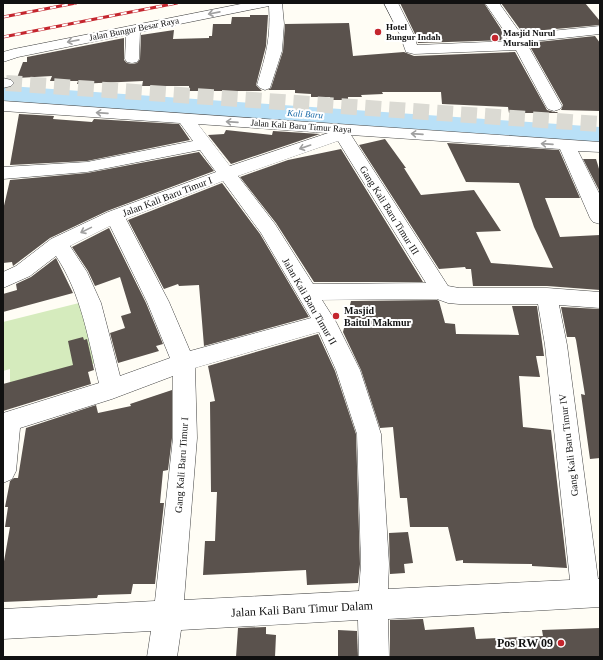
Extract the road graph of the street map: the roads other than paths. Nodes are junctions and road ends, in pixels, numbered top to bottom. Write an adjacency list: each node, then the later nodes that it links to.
1 (266, 3): 5 (street, Jalan Bungur Besar Raya, one-way to 5)
2 (275, 3): 10 (street)
3 (391, 3): 7 (street)
4 (492, 3): 7 (street)
5 (133, 30): 8 (street, Jalan Bungur Besar Raya, one-way to 8); 9 (street)
6 (600, 30): 7 (street)
7 (519, 42): 12 (street)
8 (3, 58)
9 (132, 59)
10 (265, 85)
11 (3, 106): 13 (street, Jalan Kali Baru Timur Raya, one-way to 11)
12 (554, 106)
13 (185, 118): 14 (street, Jalan Kali Baru Timur Raya, one-way to 13); 15 (street, Jalan Kali Baru Timur II)
14 (341, 132): 16 (street, Jalan Kali Baru Timur Raya, one-way to 14); 19 (street, Jalan Kali Baru Timur I, one-way to 19); 24 (street, Gang Kali Baru Timur III)
15 (204, 144): 18 (street); 19 (street, Jalan Kali Baru Timur II)
16 (567, 145): 17 (street, Jalan Kali Baru Timur Raya); 21 (street)
17 (600, 147)
18 (3, 173)
19 (226, 174): 20 (street, Jalan Kali Baru Timur I); 25 (street, Jalan Kali Baru Timur II)
20 (115, 216): 22 (street, Jalan Kali Baru Timur I, one-way to 22); 29 (street, Gang Kali Baru Timur I)
21 (600, 218)
22 (58, 244): 23 (street, Jalan Kali Baru Timur I); 30 (street)
23 (3, 282)
24 (441, 291): 25 (street); 26 (street)
25 (308, 292): 28 (street, Jalan Kali Baru Timur II)
26 (547, 296): 27 (street); 33 (street, Gang Kali Baru Timur IV)
27 (600, 300)
28 (325, 322): 29 (street); 34 (street, Jalan Kali Baru Timur II)
29 (183, 362): 30 (street); 35 (street, Gang Kali Baru Timur I)
30 (112, 388): 31 (street)
31 (6, 422): 32 (street)
32 (3, 472)
33 (593, 593): 34 (street, Jalan Kali Baru Timur Dalam)
34 (373, 605): 35 (street, Jalan Kali Baru Timur Dalam); 38 (street, Jalan Kali Baru Timur II)
35 (168, 616): 36 (street, Jalan Kali Baru Timur Dalam); 37 (street, Gang Kali Baru Timur I)
36 (3, 624)
37 (162, 657)
38 (374, 657)

